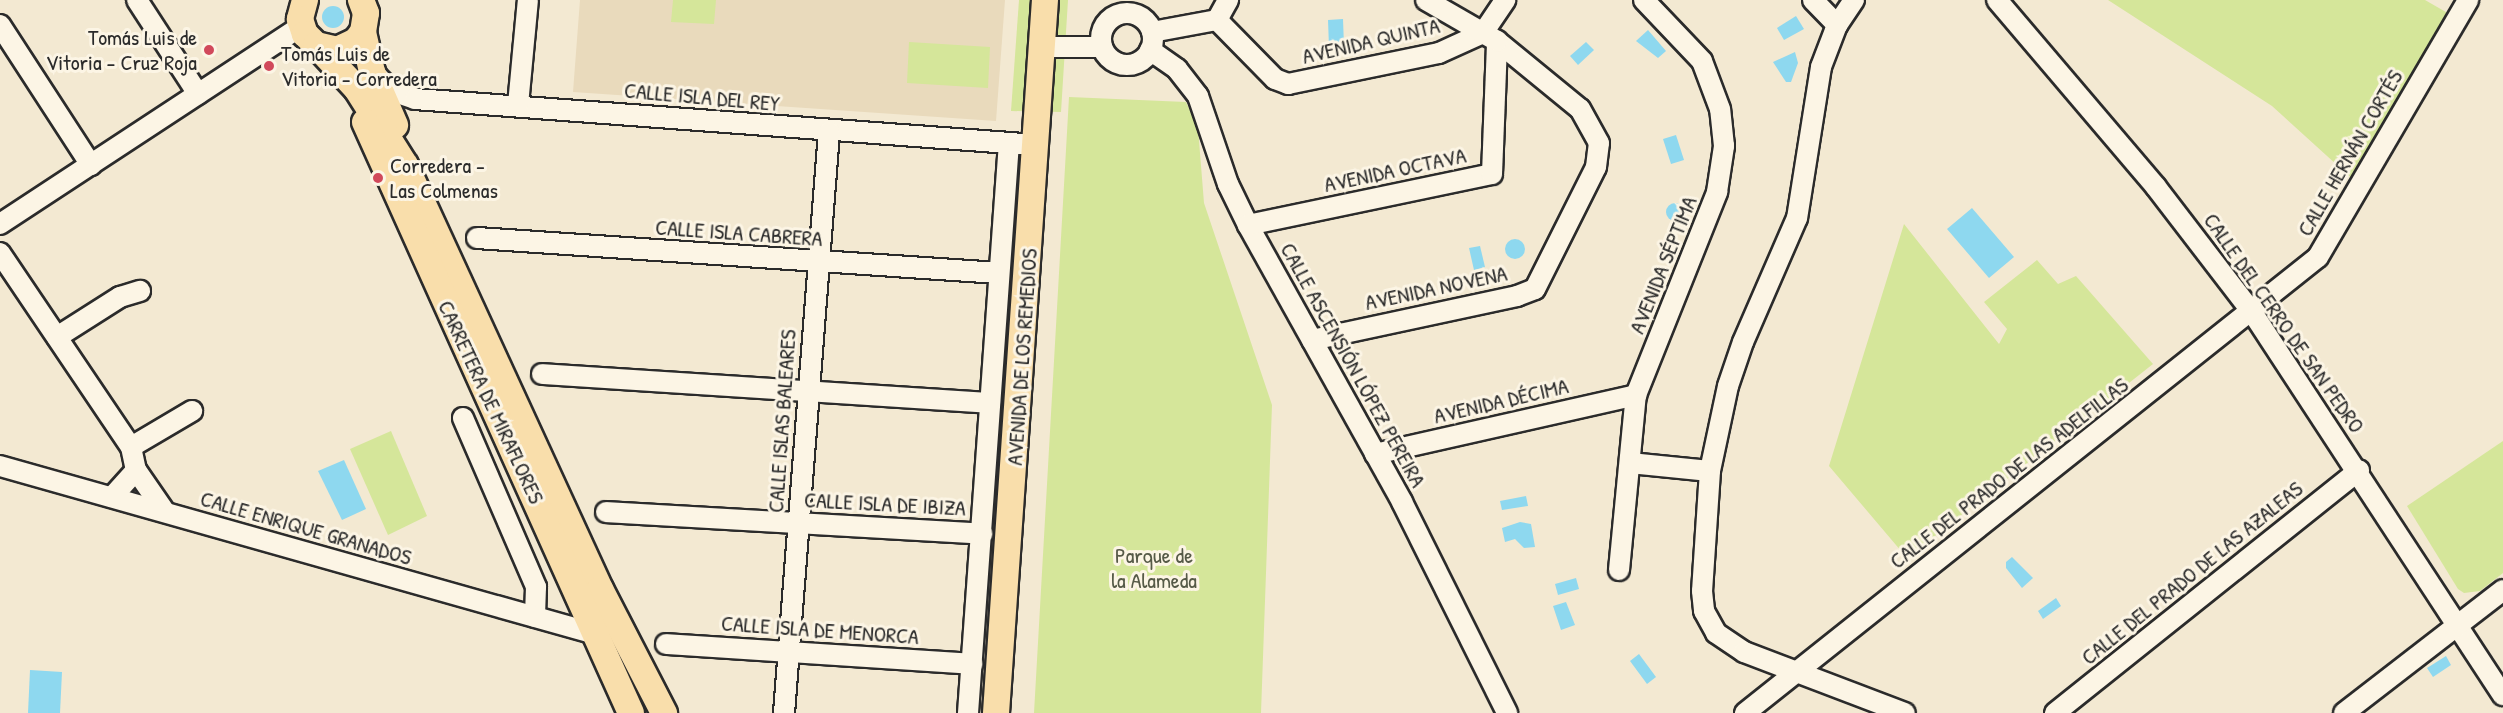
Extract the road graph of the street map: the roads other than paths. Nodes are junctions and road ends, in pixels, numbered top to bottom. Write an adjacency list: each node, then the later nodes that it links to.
1 (137, 0): 24 (street)
2 (361, 0): 18 (main road, CARRETERA DE MIRAFLORES)
3 (528, 0): 25 (street)
4 (1045, 0): 21 (main road, AVENIDA DE LOS REMEDIOS)
5 (1228, 0): 15 (street)
6 (1426, 0): 19 (street)
7 (1505, 0): 19 (street)
8 (1644, 0): 42 (street, AVENIDA SÉPTIMA)
9 (1813, 0): 17 (street)
10 (1854, 0): 17 (street)
11 (1997, 0): 37 (street, CALLE DEL CERRO DE SAN PEDRO)
12 (2468, 0): 37 (street, CALLE HERNÁN CORTÉS)
13 (1120, 7): 20 (street); 22 (street)
14 (306, 15): 18 (main road); 23 (main road, CARRETERA DE MIRAFLORES); 24 (street)
15 (1217, 20): 19 (street, AVENIDA QUINTA); 20 (street)
16 (0, 25): 29 (street)
17 (1837, 25): 52 (street)
18 (363, 32): 23 (main road, CARRETERA DE MIRAFLORES)
19 (1490, 37): 31 (street, AVENIDA OCTAVA); 39 (street, AVENIDA NOVENA)
20 (1151, 41): 22 (street); 31 (street, CALLE ASCENSIÓN LÓPEZ PEREIRA)
21 (1042, 47): 22 (street); 28 (main road, AVENIDA DE LOS REMEDIOS)
22 (1102, 47)
23 (365, 81): 25 (street, CALLE ISLA DEL REY); 59 (main road, CARRETERA DE MIRAFLORES); 63 (main road, CARRETERA DE MIRAFLORES)
24 (198, 94): 29 (street)
25 (518, 105): 26 (street, CALLE ISLA DEL REY)
26 (829, 132): 27 (street, CALLE ISLA DEL REY); 34 (street, CALLE ISLAS BALEARES)
27 (1009, 143): 28 (street, CALLE ISLA DEL REY); 35 (street, AVENIDA DE LOS REMEDIOS)
28 (1037, 146): 74 (main road, AVENIDA DE LOS REMEDIOS)
29 (91, 165): 30 (street)
30 (0, 224)
31 (1248, 225): 39 (street, CALLE ASCENSIÓN LÓPEZ PEREIRA)
32 (477, 238): 34 (street, CALLE ISLA CABRERA)
33 (0, 253): 38 (street)
34 (818, 262): 35 (street, CALLE ISLA CABRERA); 41 (street, CALLE ISLAS BALEARES)
35 (998, 273): 43 (street, AVENIDA DE LOS REMEDIOS)
36 (140, 291): 38 (street)
37 (2252, 312): 51 (street, CALLE DEL CERRO DE SAN PEDRO); 67 (street, CALLE DEL PRADO DE LAS ADELFILLAS)
38 (57, 337): 46 (street)
39 (1312, 340): 47 (street, CALLE ASCENSIÓN LÓPEZ PEREIRA)
40 (543, 374): 41 (street)
41 (809, 393): 43 (street); 56 (street, CALLE ISLAS BALEARES)
42 (1636, 396): 47 (street, AVENIDA DÉCIMA); 48 (street, AVENIDA SÉPTIMA)
43 (990, 403): 57 (street, AVENIDA DE LOS REMEDIOS)
44 (192, 411): 46 (street)
45 (463, 418): 61 (street)
46 (131, 447): 50 (street)
47 (1375, 454): 75 (street, CALLE ASCENSIÓN LÓPEZ PEREIRA)
48 (1630, 462): 52 (street); 58 (street, AVENIDA SÉPTIMA)
49 (0, 466): 53 (street, CALLE ENRIQUE GRANADOS)
50 (136, 470): 53 (street); 54 (street)
51 (2359, 470): 62 (street, CALLE DEL CERRO DE SAN PEDRO); 78 (street, CALLE DEL PRADO DE LAS AZALEAS)
52 (1710, 471): 67 (street)
53 (112, 497): 54 (street, CALLE ENRIQUE GRANADOS)
54 (165, 512): 61 (street, CALLE ENRIQUE GRANADOS)
55 (606, 512): 56 (street, CALLE ISLA DE IBIZA)
56 (799, 523): 57 (street, CALLE ISLA DE IBIZA); 65 (street, CALLE ISLAS BALEARES)
57 (982, 534): 66 (street, AVENIDA DE LOS REMEDIOS)
58 (1619, 570)
59 (600, 589): 70 (main road, CARRETERA DE MIRAFLORES); 71 (main road, CARRETERA DE MIRAFLORES)
60 (2503, 590): 62 (street)
61 (535, 617): 63 (street, CALLE ENRIQUE GRANADOS)
62 (2458, 622): 68 (street, CALLE DEL CERRO DE SAN PEDRO); 79 (street)
63 (599, 635): 69 (main road, CARRETERA DE MIRAFLORES)
64 (666, 644): 65 (street, CALLE ISLA DE MENORCA)
65 (788, 652): 66 (street, CALLE ISLA DE MENORCA); 72 (street, CALLE ISLAS BALEARES)
66 (972, 664): 73 (street, AVENIDA DE LOS REMEDIOS)
67 (1796, 672): 76 (street, CALLE DEL PRADO DE LAS ADELFILLAS); 77 (street)
68 (2503, 695)
69 (631, 713)
70 (648, 713)
71 (664, 713)
72 (784, 713)
73 (968, 713)
74 (996, 713)
75 (1507, 713)
76 (1745, 713)
77 (1905, 713)
78 (2055, 713)
79 (2344, 713)

